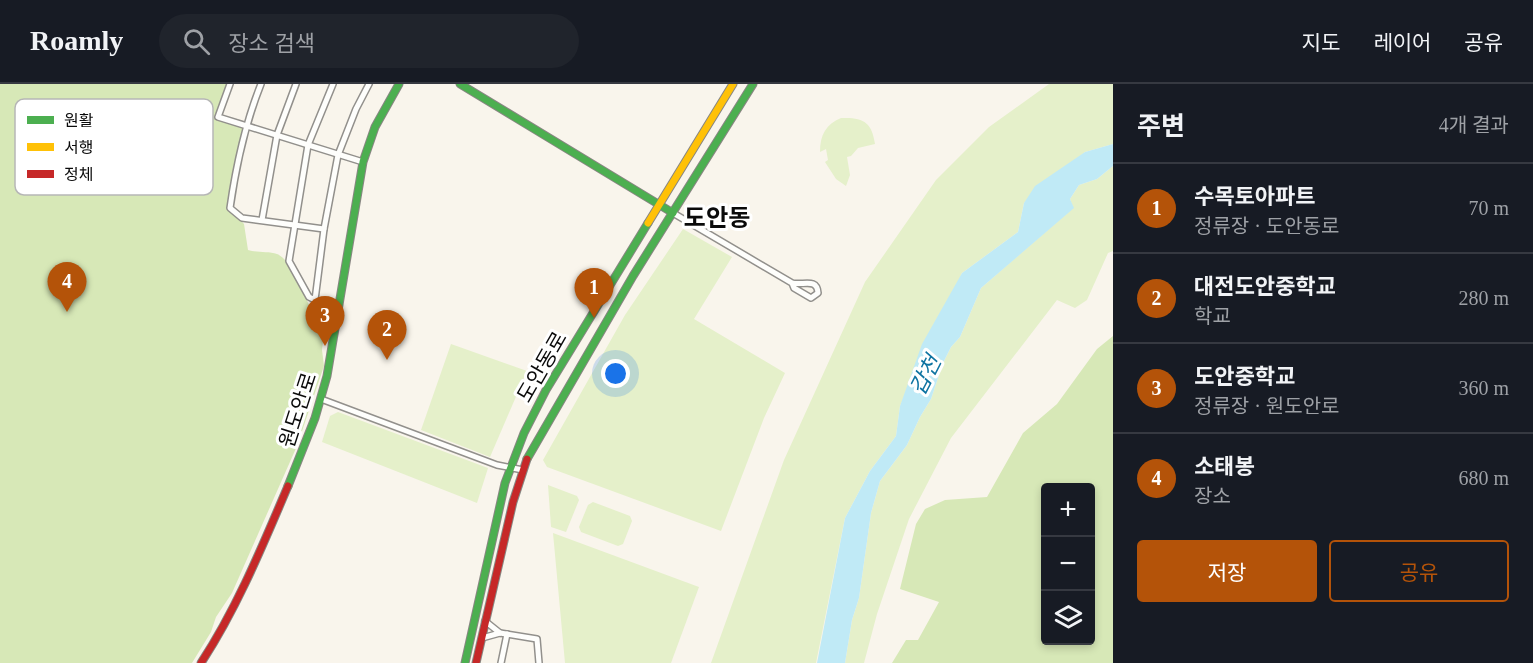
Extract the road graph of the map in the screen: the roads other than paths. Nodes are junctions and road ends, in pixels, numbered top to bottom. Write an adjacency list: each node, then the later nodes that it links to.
1 (230, 84): 10 (street)
2 (261, 84): 10 (street)
3 (296, 84): 11 (street)
4 (333, 84): 12 (street)
5 (369, 84): 13 (street)
6 (399, 84): 14 (main road, 원도안로)
7 (460, 84): 15 (main road)
8 (733, 84): 15 (main road, 도안동로)
9 (753, 84): 16 (main road, 도안동로)
10 (247, 126): 11 (street); 17 (street)
11 (277, 135): 12 (street); 17 (street)
12 (308, 145): 13 (street); 18 (street)
13 (338, 155): 14 (street); 19 (street)
14 (363, 162): 21 (main road, 원도안로)
15 (659, 205): 16 (main road); 22 (main road, 도안동로)
16 (673, 213): 20 (street); 23 (main road, 도안동로)
17 (262, 220): 18 (street)
18 (295, 224): 19 (street); 19 (street)
19 (324, 229)
20 (792, 283): 20 (street)
21 (321, 399): 22 (street); 27 (main road, 원도안로)
22 (510, 468): 23 (street); 28 (main road, 도안동로)
23 (523, 470): 24 (main road, 도안동로)
24 (486, 621): 25 (street); 26 (main road, 도안동로)
25 (503, 634): 26 (street); 30 (street); 31 (street)
26 (482, 638): 29 (main road, 도안동로)
27 (201, 663)
28 (465, 663)
29 (477, 663)
30 (501, 663)
31 (539, 663)

